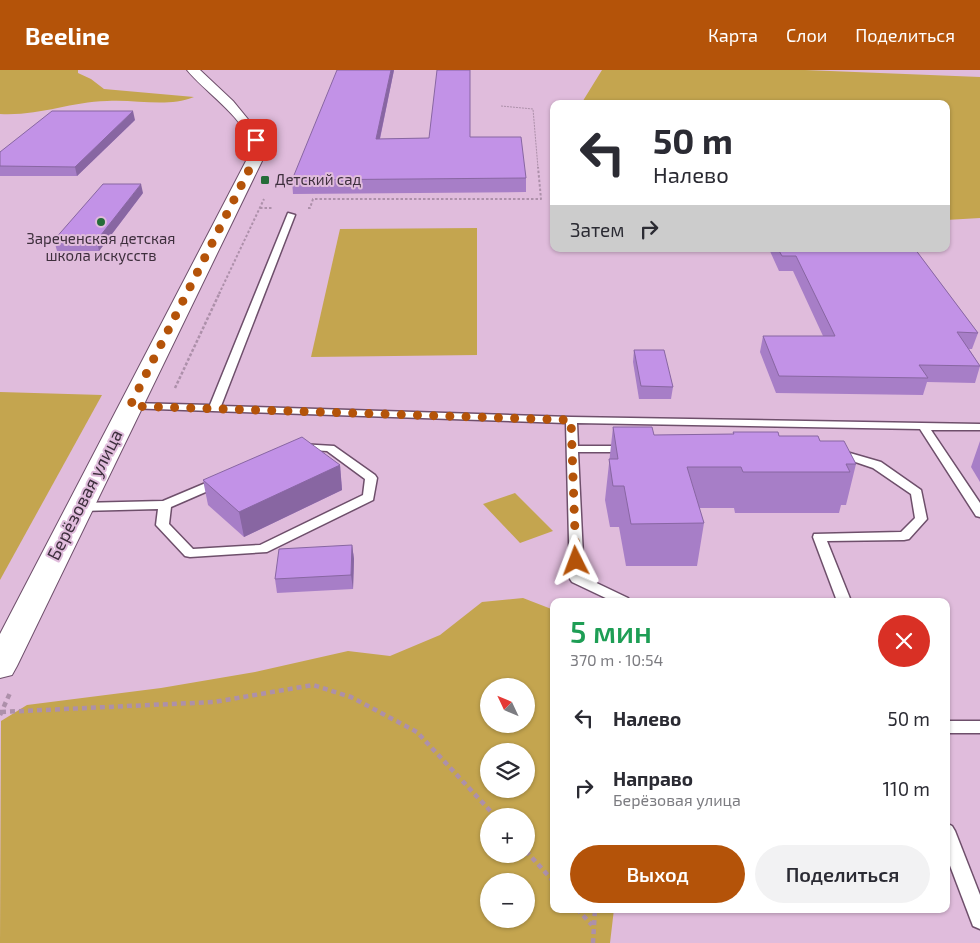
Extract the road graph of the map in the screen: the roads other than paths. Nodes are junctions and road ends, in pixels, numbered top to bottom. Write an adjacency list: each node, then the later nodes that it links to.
1 (193, 70): 3 (street, Берёзовая улица)
2 (291, 215): 4 (lane)
3 (130, 406): 4 (lane); 14 (street, Берёзовая улица)
4 (215, 407): 5 (lane)
5 (571, 420): 6 (lane); 8 (lane)
6 (924, 427): 7 (lane); 15 (lane)
7 (980, 427)
8 (571, 448): 9 (lane); 16 (lane)
9 (638, 449)
10 (289, 451): 13 (lane)
11 (819, 451): 17 (lane)
12 (227, 478): 13 (lane)
13 (165, 505): 14 (lane)
14 (80, 507): 18 (street, Берёзовая улица)
15 (980, 513)
16 (616, 598)
17 (843, 598)
18 (3, 656)
19 (950, 727): 20 (lane)
20 (980, 727)
21 (950, 841): 22 (lane)
22 (980, 920)

